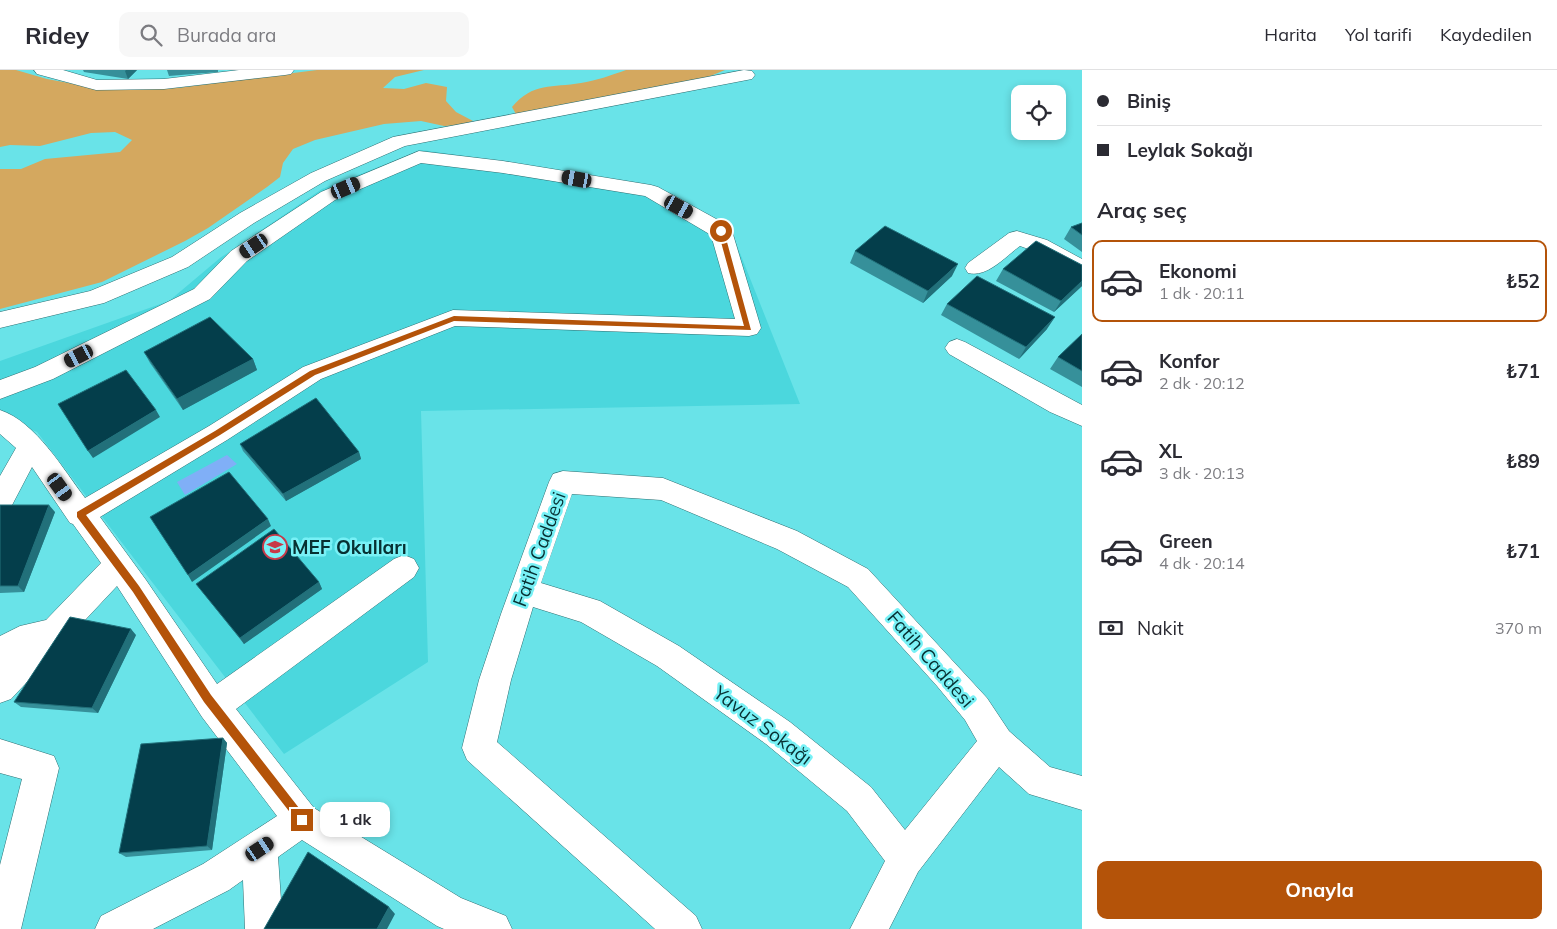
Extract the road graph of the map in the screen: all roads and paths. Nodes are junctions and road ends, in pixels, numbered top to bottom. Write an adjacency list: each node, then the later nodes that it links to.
1 (43, 70): 2 (street)
2 (285, 70)
3 (746, 75): 6 (street)
4 (976, 268): 5 (street)
5 (1082, 269)
6 (0, 320)
7 (957, 348): 9 (street)
8 (0, 390): 13 (street)
9 (1082, 416)
10 (0, 420): 11 (street)
11 (31, 445): 12 (street); 13 (street)
12 (0, 501)
13 (80, 514): 14 (street)
14 (118, 565): 17 (street); 20 (street)
15 (404, 568): 20 (street)
16 (524, 591): 21 (street, Fatih Caddesi); 26 (street, Yavuz Sokağı); 31 (street, Fatih Caddesi)
17 (55, 631): 18 (street); 19 (street)
18 (0, 652)
19 (0, 688)
20 (213, 706): 24 (street)
21 (997, 743): 23 (street); 26 (street)
22 (0, 756): 27 (street)
23 (1082, 793)
24 (302, 820): 25 (street); 30 (street)
25 (260, 849): 28 (street); 29 (street)
26 (905, 859): 32 (street)
27 (2, 929)
28 (114, 929)
29 (264, 929)
30 (494, 929)
31 (683, 929)
32 (869, 929)

